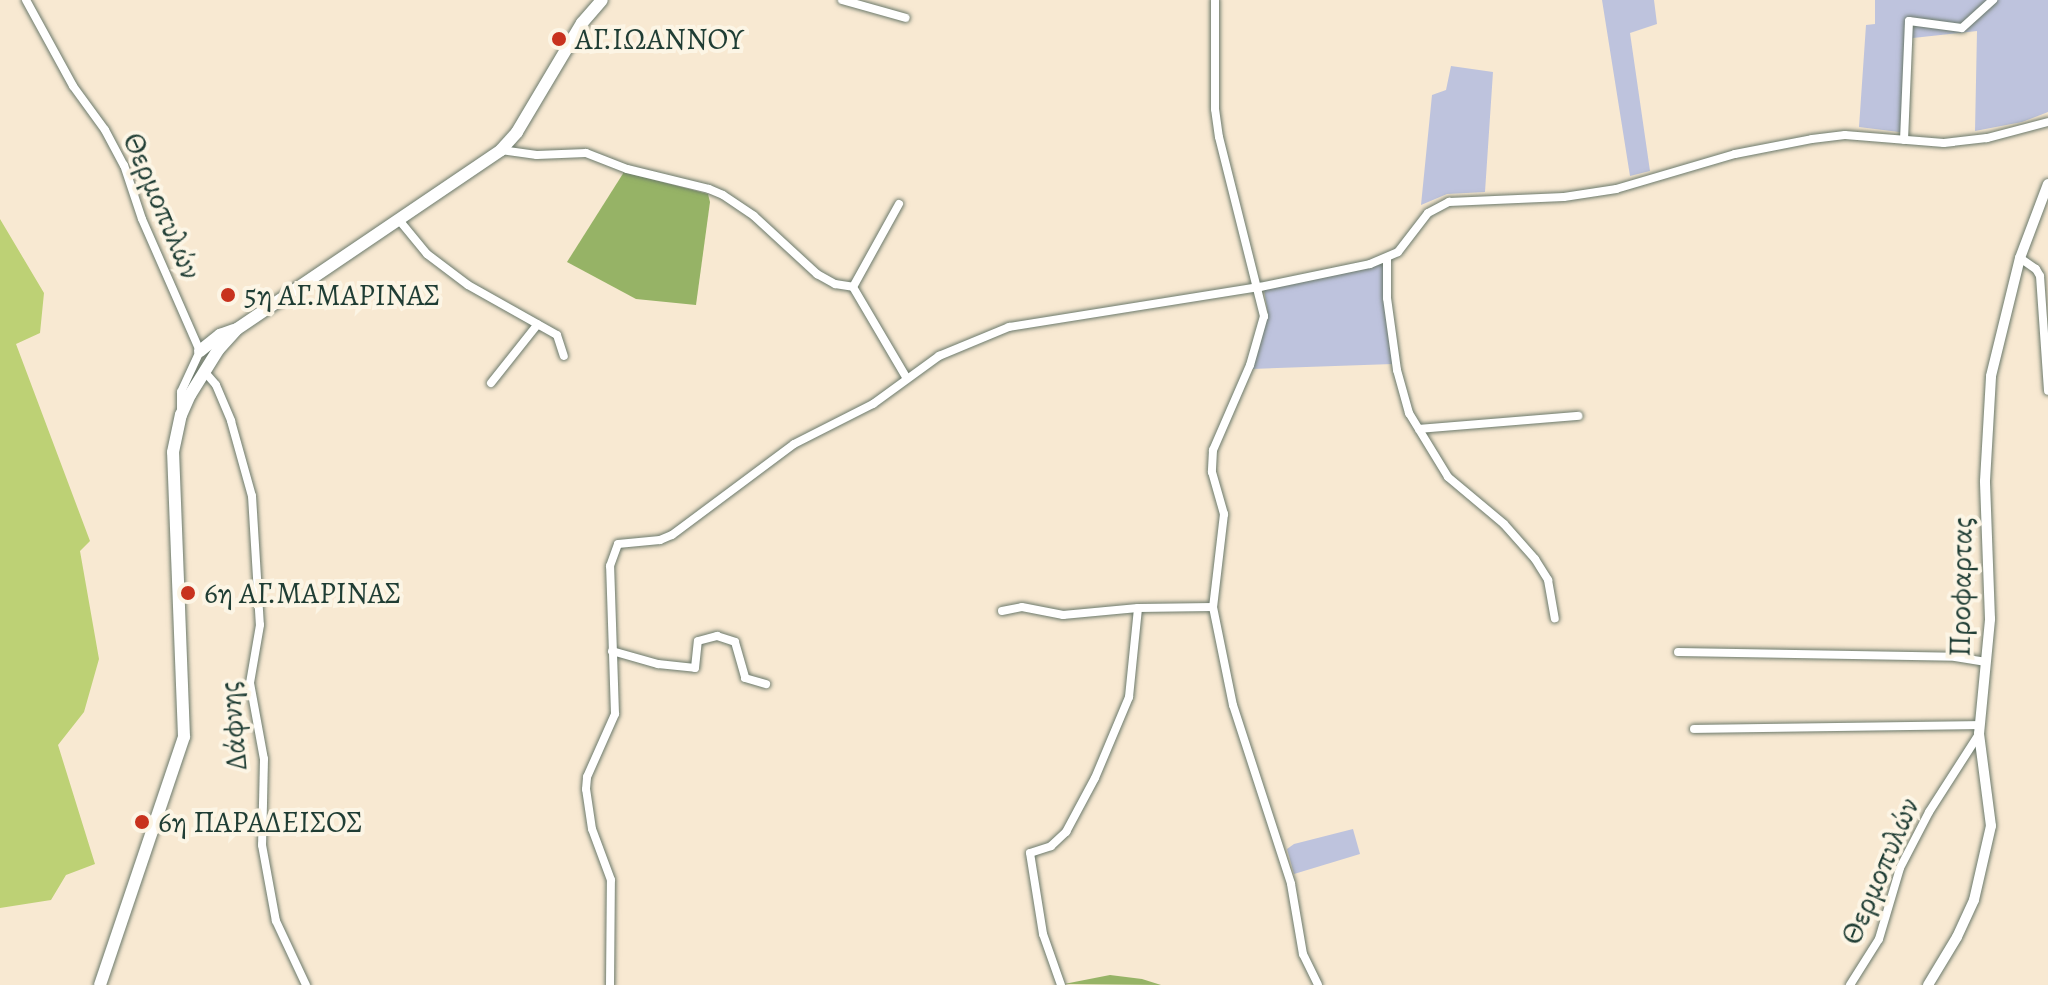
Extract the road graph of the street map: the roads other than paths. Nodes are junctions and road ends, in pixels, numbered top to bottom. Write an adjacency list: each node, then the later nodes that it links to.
1 (26, 0): 19 (street, Θερμοπυλών)
2 (602, 0): 9 (main road)
3 (842, 0): 6 (street)
4 (1215, 0): 16 (street)
5 (1993, 0): 8 (street)
6 (906, 18)
7 (2048, 122): 8 (street)
8 (1904, 140): 13 (street)
9 (501, 150): 12 (main road); 15 (street)
10 (2048, 184): 14 (street, Προφαρτας)
11 (899, 204): 15 (street)
12 (399, 220): 17 (street); 18 (main road)
13 (1387, 258): 16 (street); 27 (street)
14 (2020, 258): 24 (street); 34 (street, Προφαρτας)
15 (853, 287): 22 (street)
16 (1260, 287): 22 (street); 28 (street)
17 (538, 324): 20 (street); 23 (street)
18 (237, 329): 19 (main road); 21 (main road)
19 (200, 351): 25 (street)
20 (564, 356)
21 (204, 371): 25 (main road); 39 (street, Δάφνης)
22 (906, 377): 32 (street)
23 (491, 383)
24 (2048, 391)
25 (181, 415): 38 (main road)
26 (1578, 416): 27 (street)
27 (1419, 429): 31 (street)
28 (1213, 607): 29 (street); 42 (street)
29 (1138, 608): 30 (street); 41 (street)
30 (1002, 611)
31 (1555, 618)
32 (612, 651): 35 (street); 40 (street)
33 (1678, 652): 34 (street)
34 (1985, 662): 37 (street, Προφαρτας)
35 (766, 684)
36 (1694, 729): 37 (street)
37 (1979, 730): 43 (street, Θερμοπυλών); 44 (street, Προφαρτας)
38 (100, 985)
39 (306, 985)
40 (610, 985)
41 (1061, 985)
42 (1318, 985)
43 (1850, 985)
44 (1928, 985)

